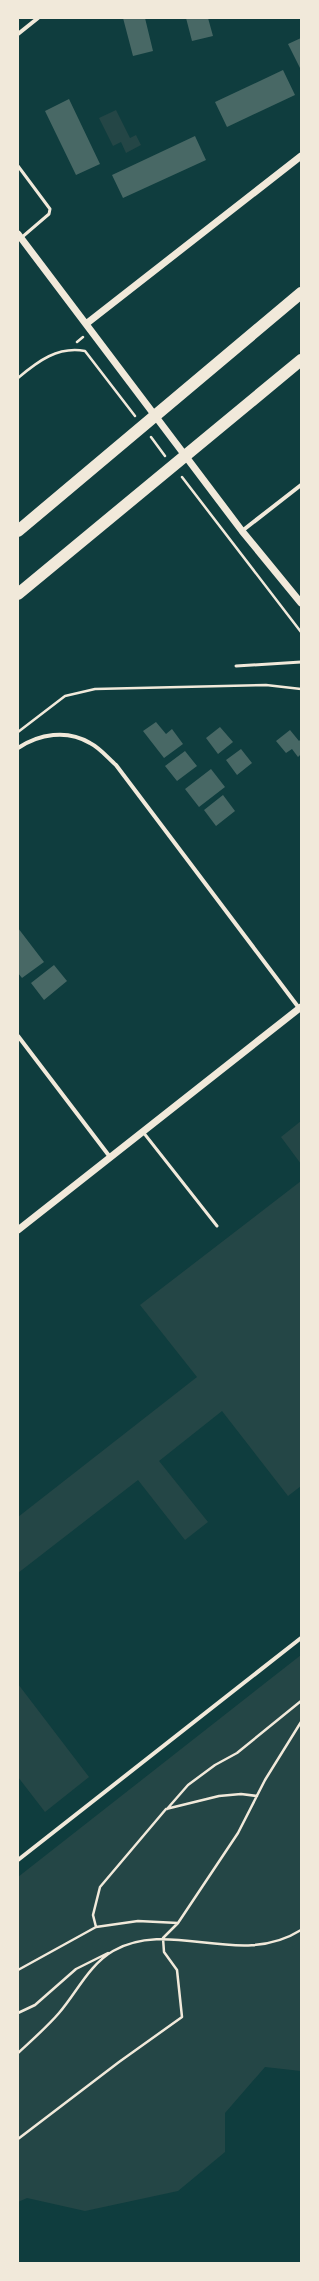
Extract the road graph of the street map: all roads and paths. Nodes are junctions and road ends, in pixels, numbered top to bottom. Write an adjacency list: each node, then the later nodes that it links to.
1 (38, 18): 2 (street)
2 (18, 34)
3 (301, 156): 7 (street)
4 (18, 166): 5 (lane)
5 (19, 236): 7 (street)
6 (301, 293): 15 (highway)
7 (86, 324): 16 (street)
8 (301, 360): 17 (highway)
9 (18, 378): 10 (path)
10 (139, 420)
11 (148, 433): 12 (path)
12 (167, 458)
13 (177, 471): 19 (path)
14 (301, 486): 16 (street)
15 (18, 531)
16 (242, 531): 18 (street)
17 (18, 594)
18 (301, 604)
19 (301, 632)
20 (301, 662): 21 (lane)
21 (236, 666)
22 (301, 689): 23 (path)
23 (18, 732)
24 (18, 748): 25 (street)
25 (300, 1008): 27 (street)
26 (18, 1036): 28 (street)
27 (143, 1132): 28 (street); 29 (lane)
28 (110, 1156): 30 (street)
29 (217, 1226)
30 (18, 1229)
31 (301, 1638): 36 (street)
32 (301, 1701): 35 (path)
33 (301, 1722): 34 (path)
34 (257, 1796): 35 (path); 37 (path)
35 (166, 1809): 38 (path)
36 (18, 1860)
37 (178, 1923): 38 (path); 40 (path)
38 (96, 1927): 42 (path)
39 (301, 1930): 40 (path)
40 (163, 1938): 41 (path); 45 (path)
41 (112, 1951): 43 (path); 44 (path)
42 (18, 1970)
43 (18, 2013)
44 (18, 2052)
45 (18, 2139)

